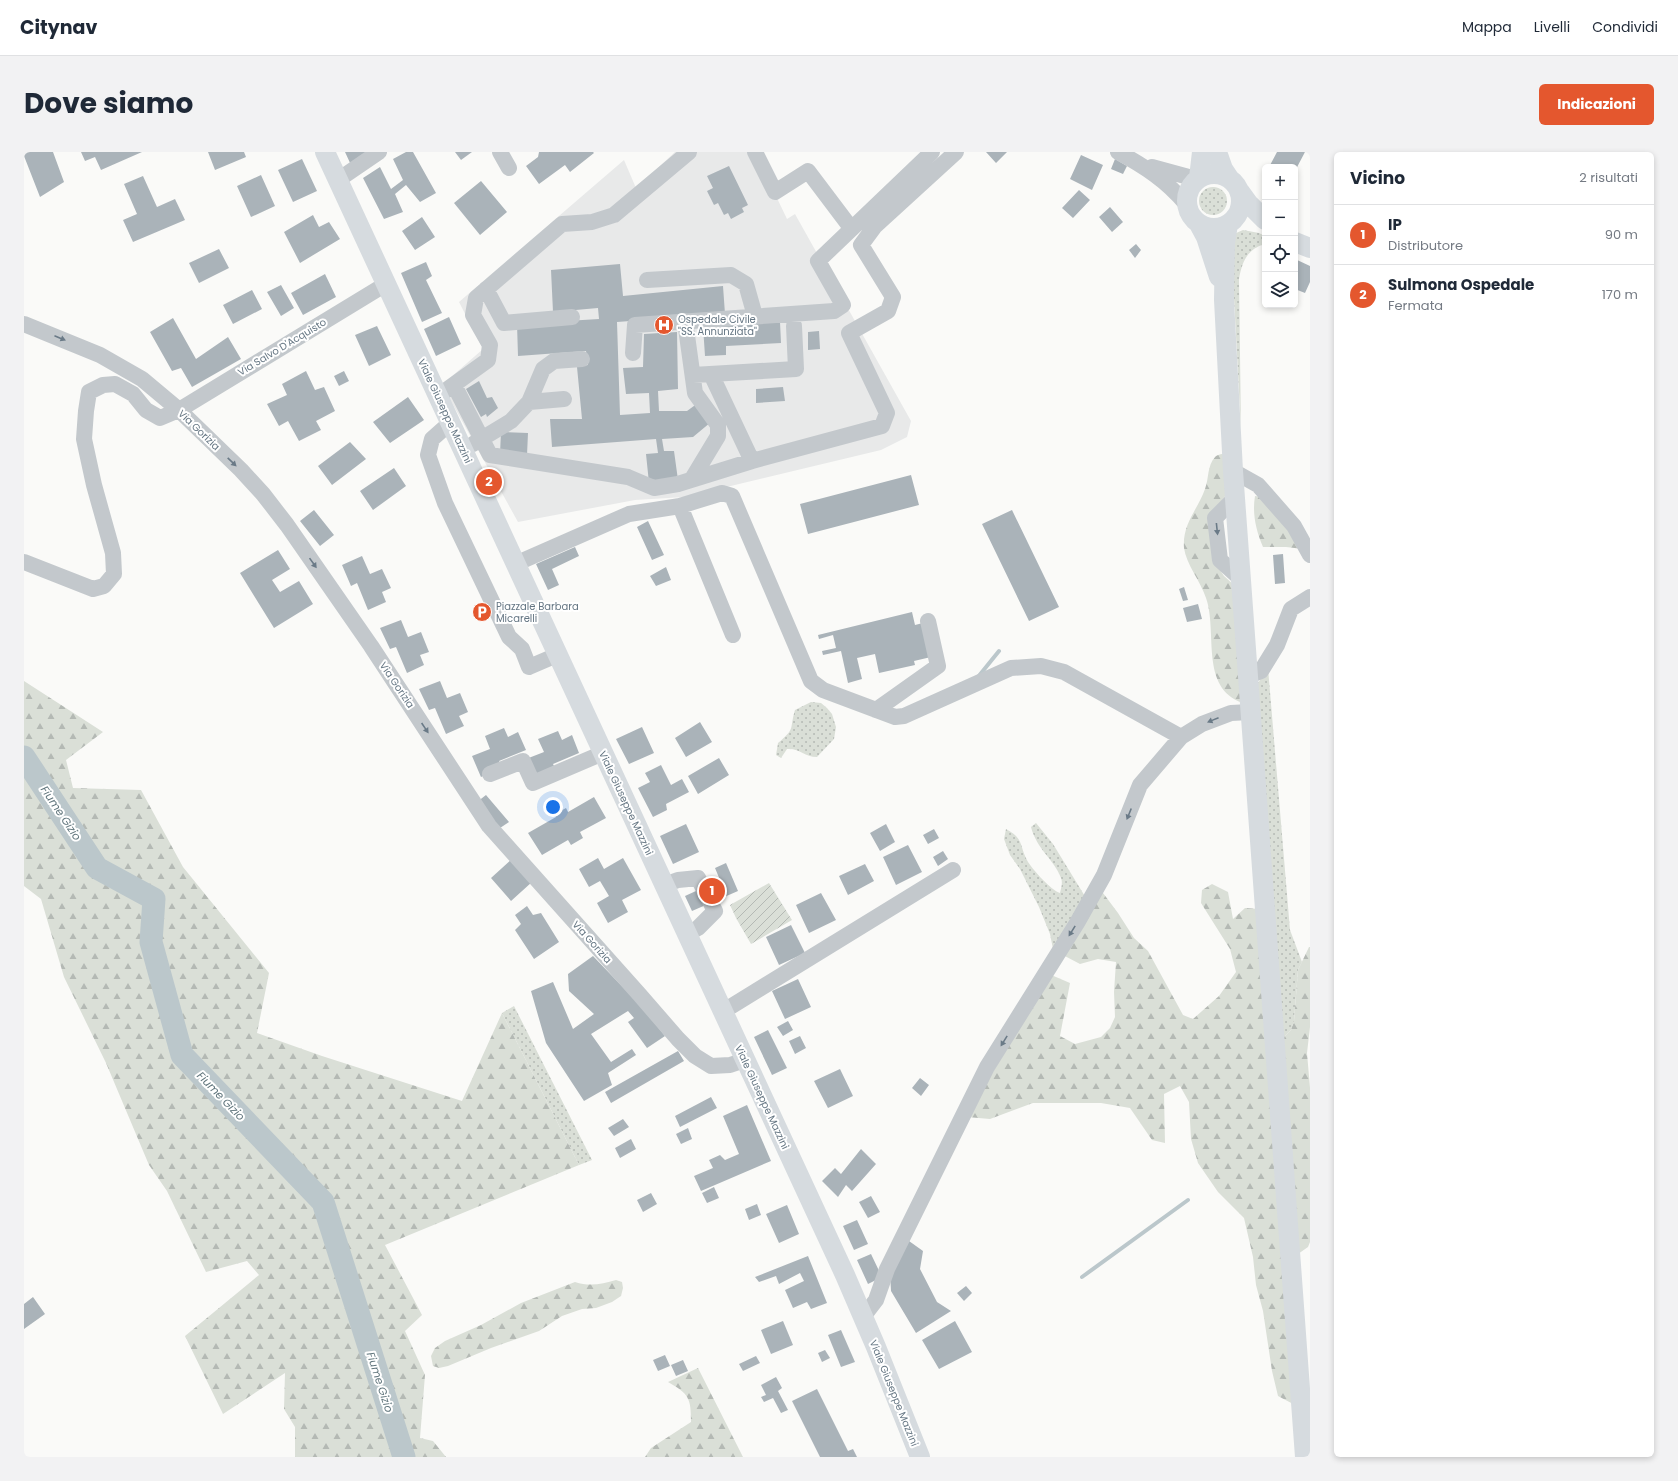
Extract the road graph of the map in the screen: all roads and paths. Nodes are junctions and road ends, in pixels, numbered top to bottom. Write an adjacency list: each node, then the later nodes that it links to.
1 (325, 152): 14 (main road, Viale Giuseppe Mazzini)
2 (379, 152): 14 (street)
3 (500, 152): 12 (street)
4 (689, 152): 26 (street)
5 (755, 152): 20 (street)
6 (932, 152): 20 (street)
7 (956, 152): 44 (street)
8 (1118, 152): 11 (street)
9 (1202, 152): 13 (main road)
10 (1217, 152): 15 (main road)
11 (1136, 161): 13 (street); 16 (street)
12 (509, 168)
13 (1198, 178): 15 (main road); 16 (main road)
14 (338, 180): 25 (main road, Viale Giuseppe Mazzini)
15 (1234, 185): 17 (main road); 18 (main road)
16 (1186, 204): 19 (main road)
17 (1262, 217)
18 (1230, 223): 19 (main road); 21 (main road); 27 (main road)
19 (1199, 224): 27 (main road)
20 (851, 228): 28 (street)
21 (1262, 228)
22 (1298, 243): 23 (main road)
23 (1310, 248)
24 (647, 280): 28 (street)
25 (386, 284): 37 (main road, Viale Giuseppe Mazzini); 40 (street, Via Salvo D'Acquisto)
26 (486, 289): 29 (street); 37 (street)
27 (1224, 300): 45 (main road)
28 (756, 316): 30 (street)
29 (572, 317)
30 (685, 321): 33 (street); 36 (street)
31 (24, 324): 40 (street, Via Gorizia, one-way to 40)
32 (794, 326): 35 (street)
33 (633, 353)
34 (582, 359): 39 (street)
35 (711, 374): 36 (street); 44 (street)
36 (693, 375): 46 (street)
37 (446, 390): 41 (main road, Viale Giuseppe Mazzini); 42 (street)
38 (564, 399): 39 (street)
39 (529, 402): 42 (street)
40 (179, 410): 49 (street, Via Salvo D'Acquisto); 65 (street, Via Gorizia, one-way to 65)
41 (450, 423): 43 (main road, Viale Giuseppe Mazzini); 54 (street)
42 (481, 439): 43 (street); 46 (street)
43 (463, 451): 50 (main road, Viale Giuseppe Mazzini)
44 (752, 461): 46 (street)
45 (1233, 471): 48 (street); 55 (main road)
46 (692, 479)
47 (680, 506): 50 (street); 53 (street); 56 (street)
48 (1310, 555)
49 (24, 562)
50 (516, 564): 54 (main road, Viale Giuseppe Mazzini)
51 (1310, 597): 55 (street)
52 (928, 621): 56 (street)
53 (733, 635)
54 (557, 655): 59 (main road, Viale Giuseppe Mazzini)
55 (1248, 676): 57 (main road)
56 (876, 710): 58 (street)
57 (1250, 712): 58 (street, one-way to 58); 68 (main road)
58 (1181, 737): 66 (street, one-way to 66)
59 (603, 753): 60 (street); 62 (main road, Viale Giuseppe Mazzini)
60 (490, 774)
61 (953, 870): 64 (street)
62 (664, 885): 63 (main road, Viale Giuseppe Mazzini); 63 (street)
63 (687, 934): 64 (main road, Viale Giuseppe Mazzini)
64 (722, 1012): 65 (main road, Viale Giuseppe Mazzini)
65 (745, 1060): 66 (main road, Viale Giuseppe Mazzini)
66 (863, 1317): 67 (main road, Viale Giuseppe Mazzini)
67 (920, 1457)
68 (1305, 1457)

